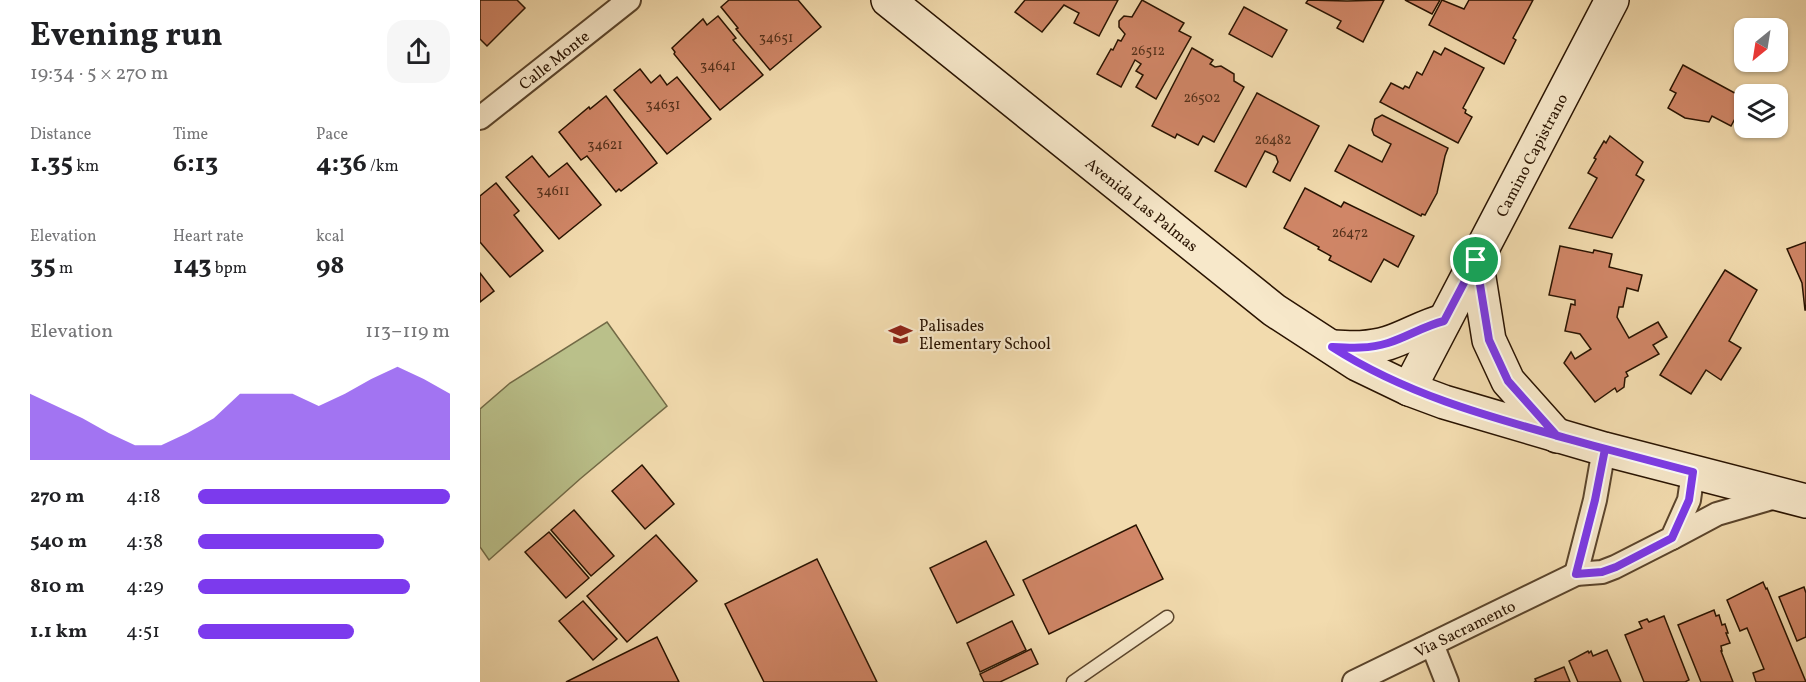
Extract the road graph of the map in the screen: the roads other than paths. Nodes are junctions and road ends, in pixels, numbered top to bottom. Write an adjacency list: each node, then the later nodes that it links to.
1 (629, 0): 4 (street, Calle Monte)
2 (888, 0): 7 (main road, Avenida Las Palmas)
3 (1612, 0): 5 (main road, Camino Capistrano)
4 (480, 118)
5 (1476, 260): 6 (main road, Camino Capistrano); 9 (main road)
6 (1444, 321): 7 (main road); 8 (main road, Camino Capistrano)
7 (1332, 347): 8 (main road, Avenida Las Palmas)
8 (1409, 389): 9 (main road)
9 (1557, 436): 10 (main road)
10 (1605, 449): 11 (main road); 14 (street)
11 (1693, 472): 12 (main road); 13 (street)
12 (1794, 498): 13 (street, Via Sacramento)
13 (1672, 538): 14 (street, Via Sacramento)
14 (1576, 574): 16 (street, Via Sacramento)
15 (1167, 617): 17 (lane)
16 (1432, 644): 18 (street, Via Sacramento); 19 (street)
17 (1073, 682)
18 (1354, 682)
19 (1447, 682)

